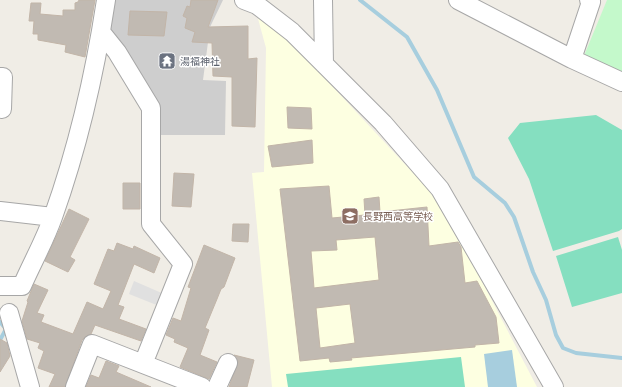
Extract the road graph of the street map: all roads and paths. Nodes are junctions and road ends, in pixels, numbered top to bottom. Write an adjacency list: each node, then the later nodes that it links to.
1 (106, 0): 6 (street)
2 (244, 0): 8 (street)
3 (324, 0): 8 (street)
4 (458, 0): 7 (street)
5 (590, 0): 7 (street)
6 (101, 32): 13 (street); 18 (street)
7 (572, 59): 10 (street)
8 (324, 64): 23 (street)
9 (0, 77): 11 (street)
10 (622, 82)
11 (2, 109)
12 (0, 211): 13 (street)
13 (53, 217): 15 (street)
14 (0, 286): 15 (street)
15 (22, 286): 16 (street)
16 (4, 320): 19 (street)
17 (228, 363): 22 (street)
18 (144, 364): 20 (street); 21 (street)
19 (30, 387)
20 (75, 387)
21 (202, 387)
22 (217, 387)
23 (554, 387)

